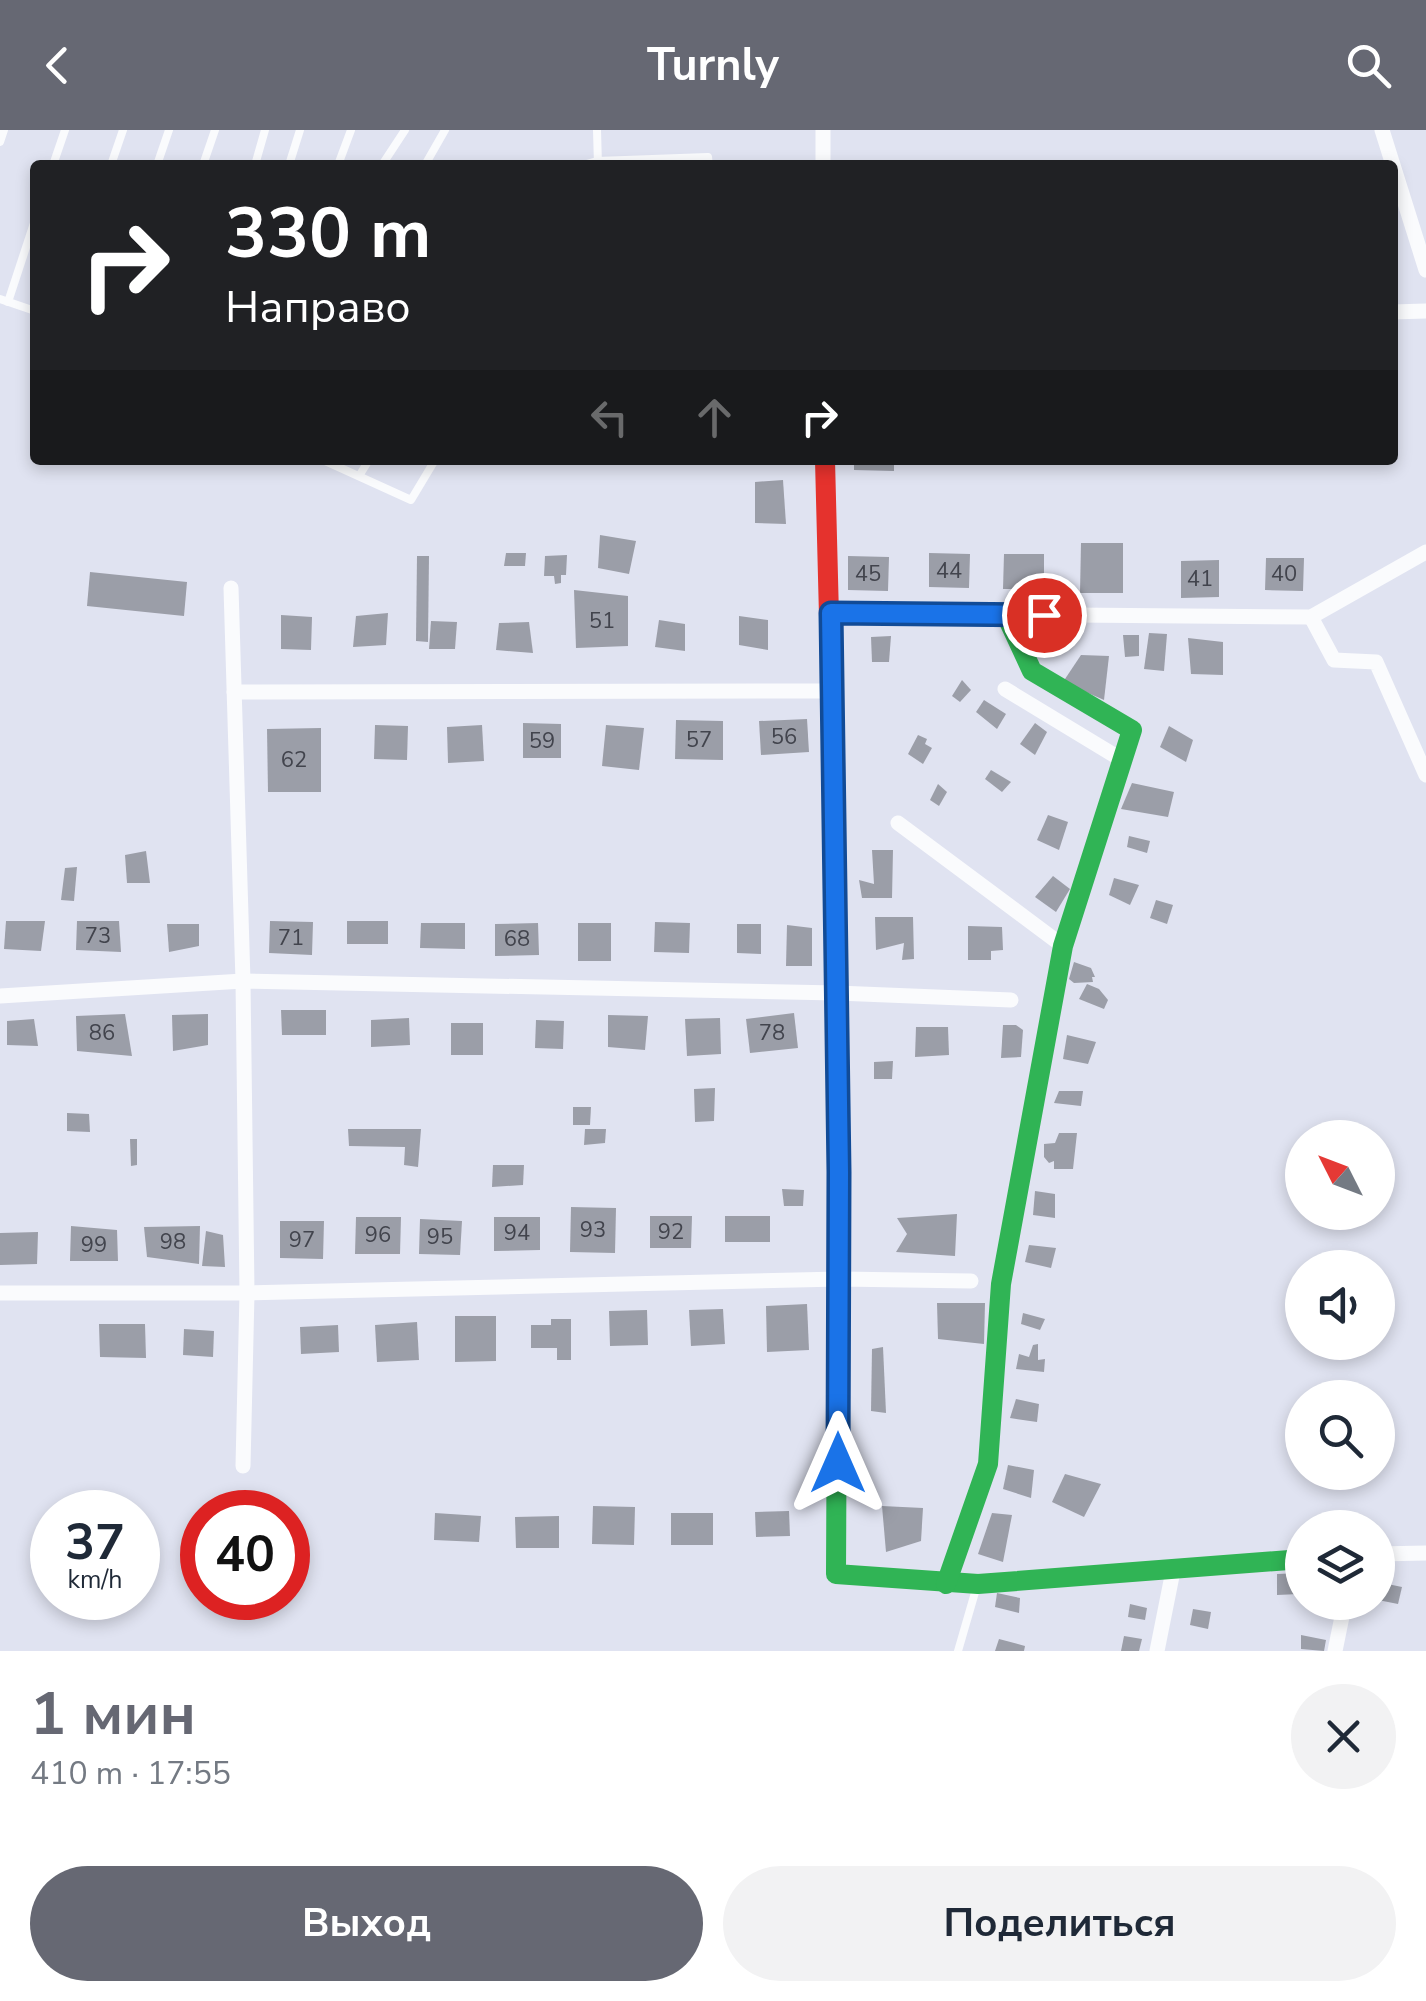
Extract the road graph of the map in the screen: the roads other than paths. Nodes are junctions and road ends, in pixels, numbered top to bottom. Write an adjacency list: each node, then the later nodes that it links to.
1 (4, 130): 14 (lane)
2 (65, 130): 15 (lane)
3 (122, 130): 16 (lane)
4 (169, 130): 17 (lane)
5 (215, 130): 18 (lane)
6 (265, 130): 19 (lane)
7 (300, 130): 20 (lane)
8 (351, 130): 21 (lane)
9 (404, 130): 22 (lane)
10 (445, 130): 23 (lane)
11 (597, 130): 24 (lane)
12 (823, 130): 27 (street)
13 (1382, 130): 28 (street)
14 (0, 142)
15 (55, 160)
16 (112, 160)
17 (159, 160)
18 (205, 160)
19 (256, 160)
20 (290, 160)
21 (340, 160)
22 (385, 160)
23 (428, 160)
24 (597, 160)
25 (673, 160): 26 (lane)
26 (708, 160)
27 (824, 160)
28 (1391, 160)
29 (1398, 181): 31 (street)
30 (30, 233): 32 (lane)
31 (1426, 270)
32 (4, 301): 33 (lane)
33 (30, 309)
34 (1426, 311): 35 (street)
35 (1398, 312)
36 (334, 465): 40 (lane)
37 (366, 465): 40 (lane)
38 (433, 465): 40 (lane)
39 (825, 465): 43 (street)
40 (359, 476)
41 (1426, 552): 45 (street)
42 (231, 588): 48 (street)
43 (831, 613): 44 (street); 47 (street)
44 (1006, 614): 45 (street); 49 (street)
45 (1311, 617): 50 (street)
46 (1005, 689): 49 (street)
47 (832, 691): 48 (street); 54 (street)
48 (234, 692): 53 (street)
49 (1122, 760): 52 (street)
50 (1426, 775)
51 (898, 823): 52 (street)
52 (1063, 946): 66 (street)
53 (243, 981): 54 (street); 55 (street); 59 (street)
54 (837, 993): 56 (street); 57 (street)
55 (0, 996)
56 (1011, 1000)
57 (840, 1280): 58 (street); 59 (street); 66 (street)
58 (971, 1282)
59 (246, 1293): 60 (street); 61 (street)
60 (0, 1294)
61 (243, 1466)
62 (1426, 1553): 63 (street)
63 (1395, 1554)
64 (1285, 1561): 65 (street)
65 (1174, 1571): 67 (street); 70 (street)
66 (946, 1584): 67 (street)
67 (978, 1584): 69 (lane)
68 (1341, 1620): 71 (street)
69 (958, 1651)
70 (1157, 1651)
71 (1335, 1651)

